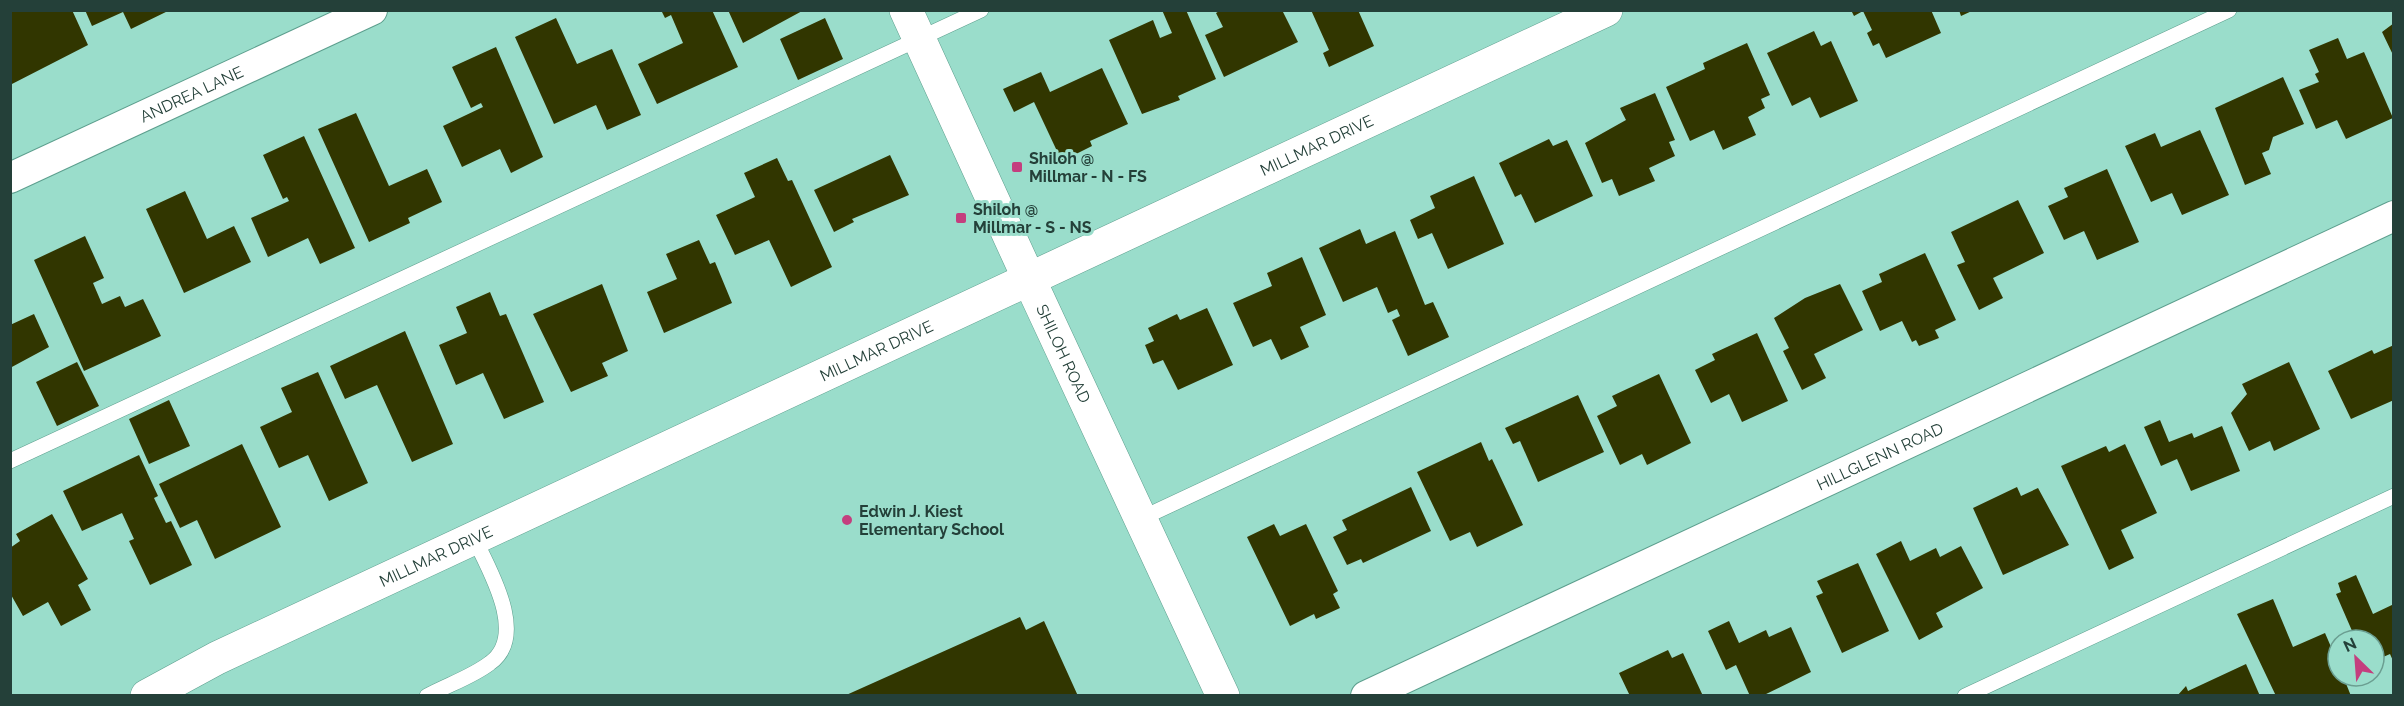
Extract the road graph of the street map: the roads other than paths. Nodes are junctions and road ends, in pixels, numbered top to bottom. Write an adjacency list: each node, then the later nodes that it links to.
1 (372, 10): 6 (street, ANDREA LANE)
2 (981, 10): 5 (lane)
3 (1606, 10): 8 (street, MILLMAR DRIVE)
4 (2229, 10): 11 (lane)
5 (913, 25): 8 (street, SHILOH ROAD); 9 (lane)
6 (10, 178)
7 (2394, 216): 16 (street, HILLGLENN ROAD)
8 (1029, 279): 11 (street, SHILOH ROAD); 12 (street, MILLMAR DRIVE)
9 (10, 461)
10 (2394, 496): 17 (lane)
11 (1140, 519): 15 (street, SHILOH ROAD)
12 (475, 540): 13 (street, MILLMAR DRIVE); 14 (lane)
13 (147, 696)
14 (428, 696)
15 (1224, 696)
16 (1366, 696)
17 (1965, 696)

